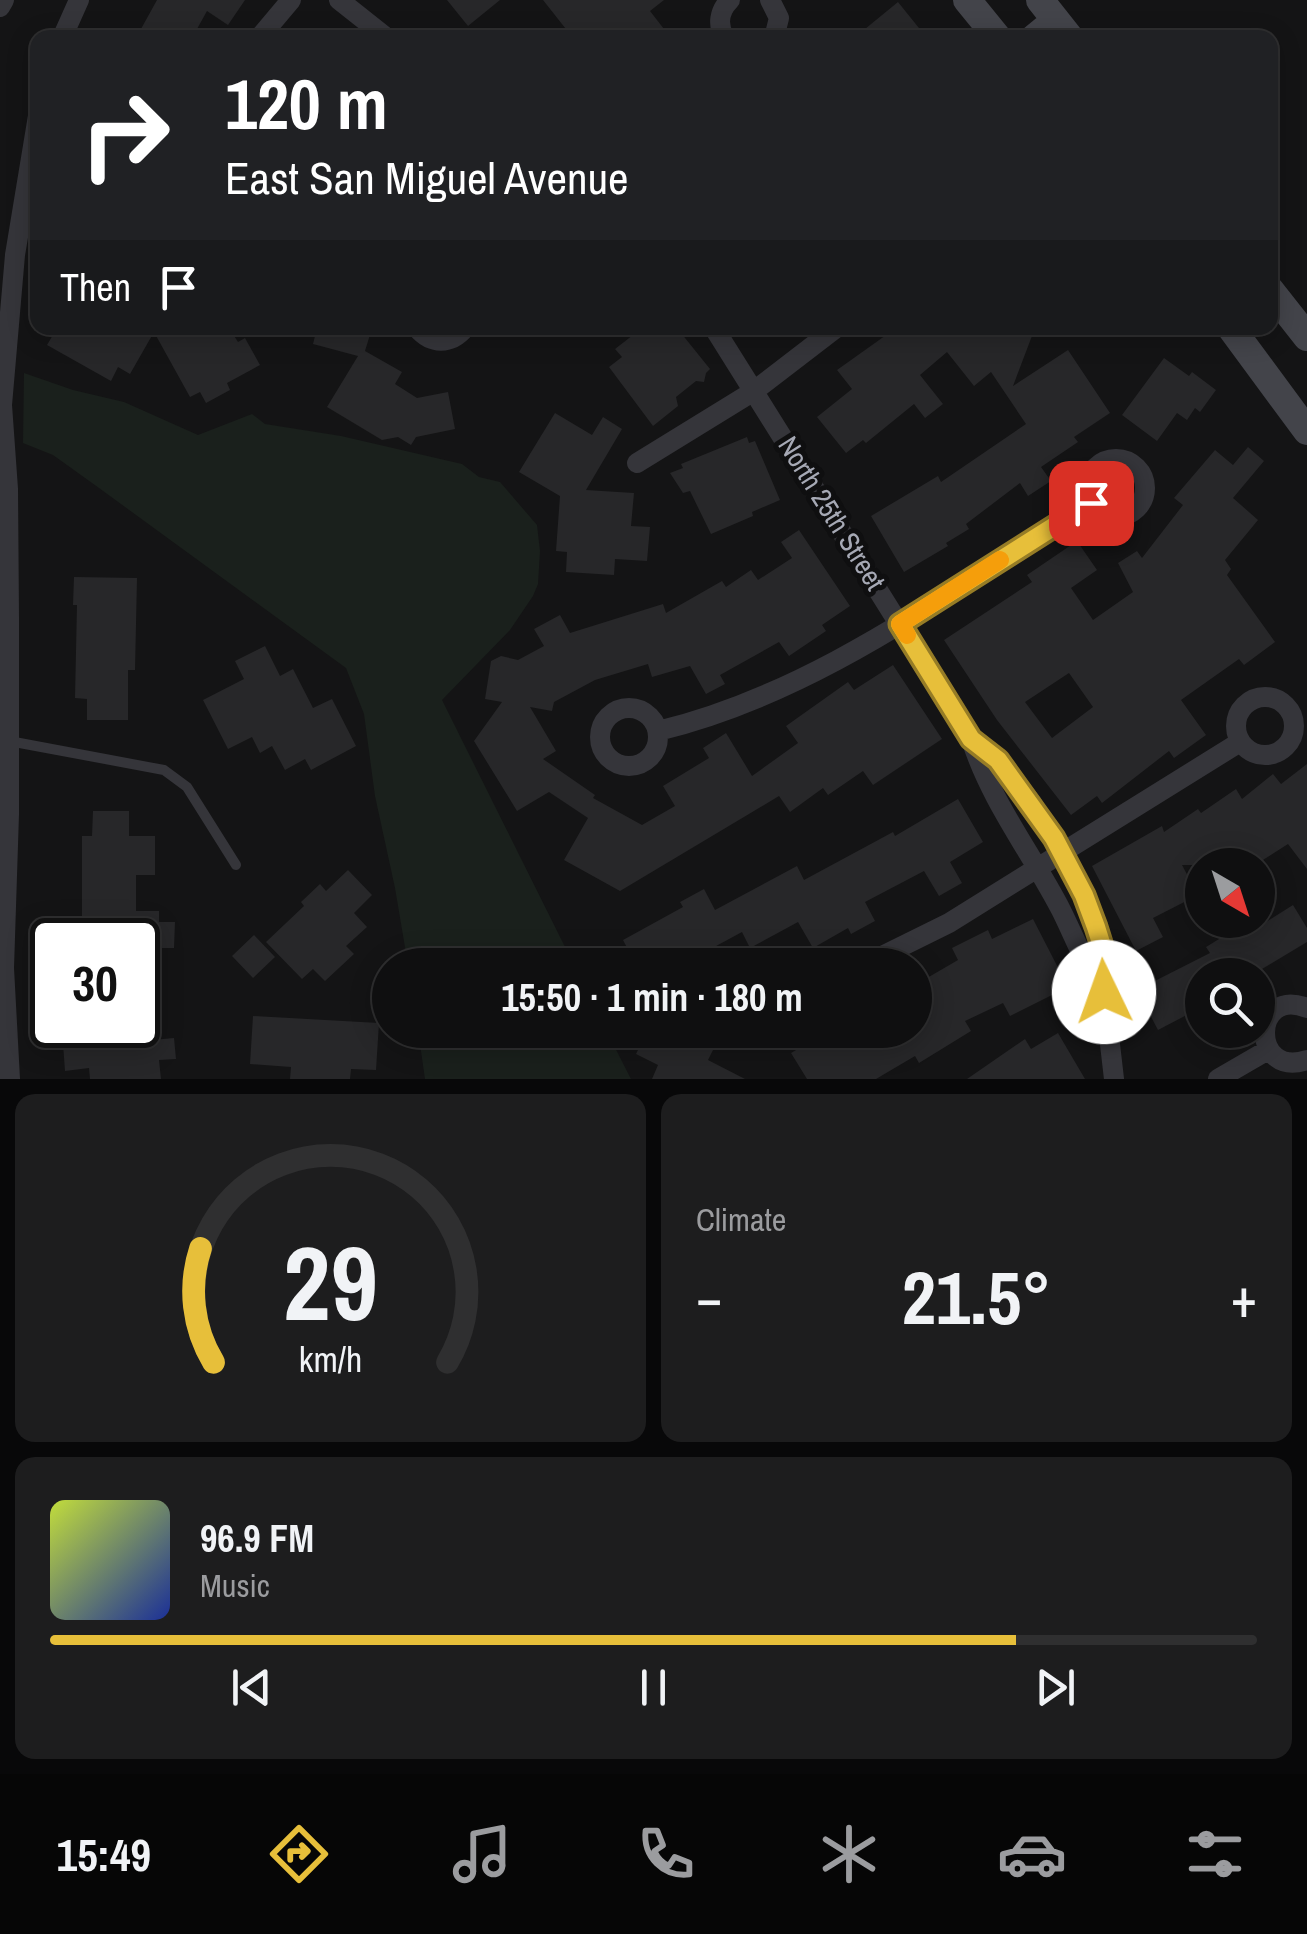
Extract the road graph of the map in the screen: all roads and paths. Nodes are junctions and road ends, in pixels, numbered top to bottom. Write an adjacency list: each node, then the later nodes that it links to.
1 (4, 0): 8 (street)
2 (79, 0): 9 (street)
3 (291, 0): 10 (street)
4 (339, 0): 11 (street)
5 (730, 0): 12 (street)
6 (770, 0): 13 (street)
7 (967, 0): 14 (main road)
8 (0, 7)
9 (66, 30)
10 (267, 30)
11 (377, 30)
12 (723, 30)
13 (776, 30)
14 (991, 30)
15 (30, 150): 24 (street)
16 (1278, 300): 22 (main road)
17 (424, 335): 18 (street)
18 (457, 335)
19 (718, 335): 23 (street, North 25th Street)
20 (827, 335): 23 (street)
21 (1235, 335): 25 (main road)
22 (1307, 337)
23 (754, 391): 26 (street); 28 (street, North 25th Street)
24 (1, 405): 31 (street)
25 (1307, 431)
26 (637, 464)
27 (1091, 503): 28 (street)
28 (900, 624): 29 (street); 30 (street, North 25th Street)
29 (658, 731)
30 (971, 739): 33 (street, North 25th Street); 35 (street, North 25th Street)
31 (8, 741): 34 (lane); 37 (street)
32 (1240, 742): 33 (street)
33 (1063, 855): 35 (street); 38 (street, North 25th Street)
34 (236, 865)
35 (1037, 870): 36 (street); 38 (street, North 25th Street)
36 (899, 948)
37 (2, 950): 42 (street)
38 (1104, 992): 43 (street, North 25th Street)
39 (1307, 1008): 40 (street)
40 (1268, 1050): 41 (street); 44 (street)
41 (1307, 1060)
42 (10, 1079)
43 (1114, 1079)
44 (1218, 1079)

